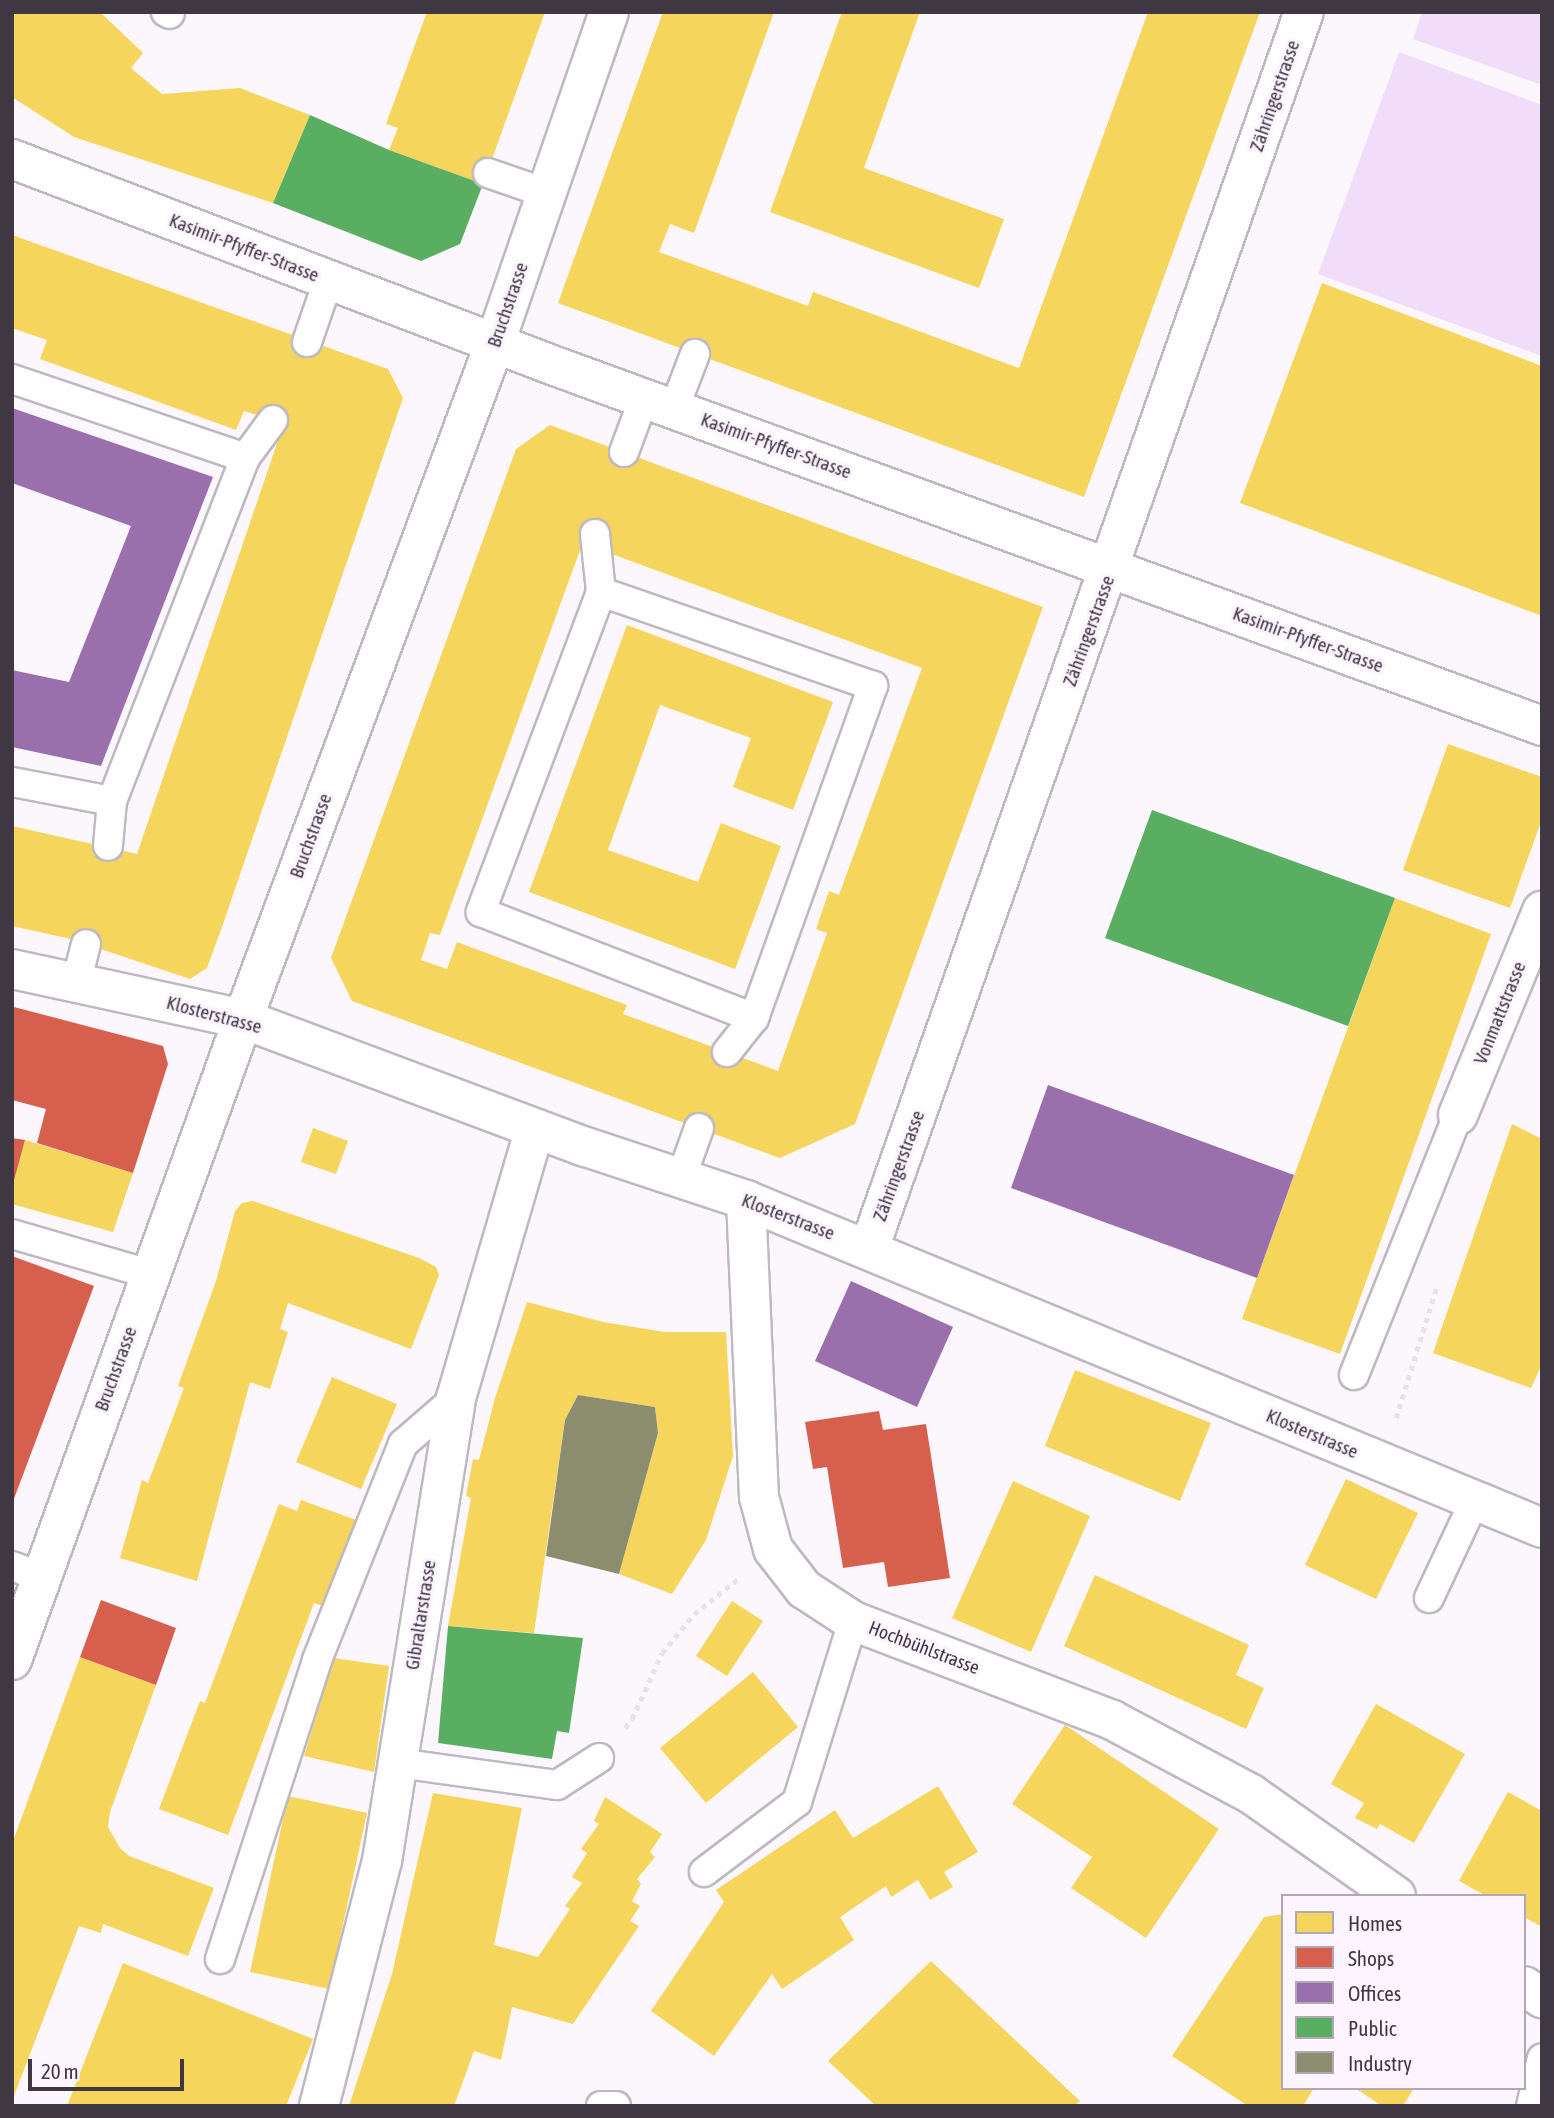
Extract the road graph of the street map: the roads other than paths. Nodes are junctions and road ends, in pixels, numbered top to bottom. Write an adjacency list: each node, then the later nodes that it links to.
1 (609, 12): 5 (street, Bruchstrasse)
2 (1304, 12): 16 (street, Zähringerstrasse)
3 (12, 159): 6 (street, Kasimir-Pfyffer-Strasse)
4 (488, 173): 5 (lane)
5 (546, 193): 8 (street, Bruchstrasse)
6 (328, 281): 7 (lane); 8 (street, Kasimir-Pfyffer-Strasse)
7 (307, 342)
8 (495, 343): 11 (street, Kasimir-Pfyffer-Strasse); 27 (street, Bruchstrasse)
9 (695, 354): 11 (lane)
10 (12, 379): 14 (lane)
11 (659, 403): 13 (lane); 16 (street, Kasimir-Pfyffer-Strasse)
12 (273, 420): 14 (lane)
13 (624, 452)
14 (245, 458): 20 (lane)
15 (595, 534): 17 (lane)
16 (1111, 568): 18 (street, Kasimir-Pfyffer-Strasse); 35 (street, Zähringerstrasse)
17 (601, 592): 26 (lane); 26 (lane)
18 (1542, 726)
19 (12, 782): 20 (lane)
20 (112, 801): 21 (lane)
21 (108, 846)
22 (1542, 911): 29 (street, Vonmattstrasse)
23 (86, 944): 25 (lane)
24 (12, 970): 25 (street, Klosterstrasse)
25 (76, 983): 27 (street, Klosterstrasse)
26 (754, 1018): 28 (lane)
27 (243, 1019): 30 (street, Klosterstrasse); 36 (street, Bruchstrasse)
28 (727, 1052)
29 (1458, 1115): 37 (lane)
30 (535, 1128): 32 (street, Klosterstrasse); 38 (street, Gibraltarstrasse)
31 (699, 1128): 32 (lane)
32 (681, 1178): 33 (street, Klosterstrasse)
33 (746, 1200): 35 (street, Klosterstrasse); 43 (street, Hochbühlstrasse)
34 (12, 1234): 36 (lane)
35 (869, 1249): 39 (street, Klosterstrasse)
36 (150, 1274): 41 (street, Bruchstrasse)
37 (1354, 1375)
38 (456, 1398): 46 (street, Gibraltarstrasse); 49 (lane)
39 (1474, 1502): 40 (street, Klosterstrasse); 42 (lane)
40 (1542, 1528)
41 (27, 1571): 44 (street, Bruchstrasse)
42 (1429, 1598)
43 (853, 1621): 47 (lane); 48 (street, Hochbühlstrasse)
44 (12, 1660)
45 (599, 1758): 46 (lane)
46 (398, 1763): 53 (street, Gibraltarstrasse)
47 (704, 1872)
48 (1392, 1894)
49 (220, 1959)
50 (1526, 1987): 51 (street)
51 (1542, 1998)
52 (1542, 2057): 56 (lane)
53 (319, 2106)
54 (601, 2106): 55 (lane)
55 (616, 2106)
56 (1531, 2106)

